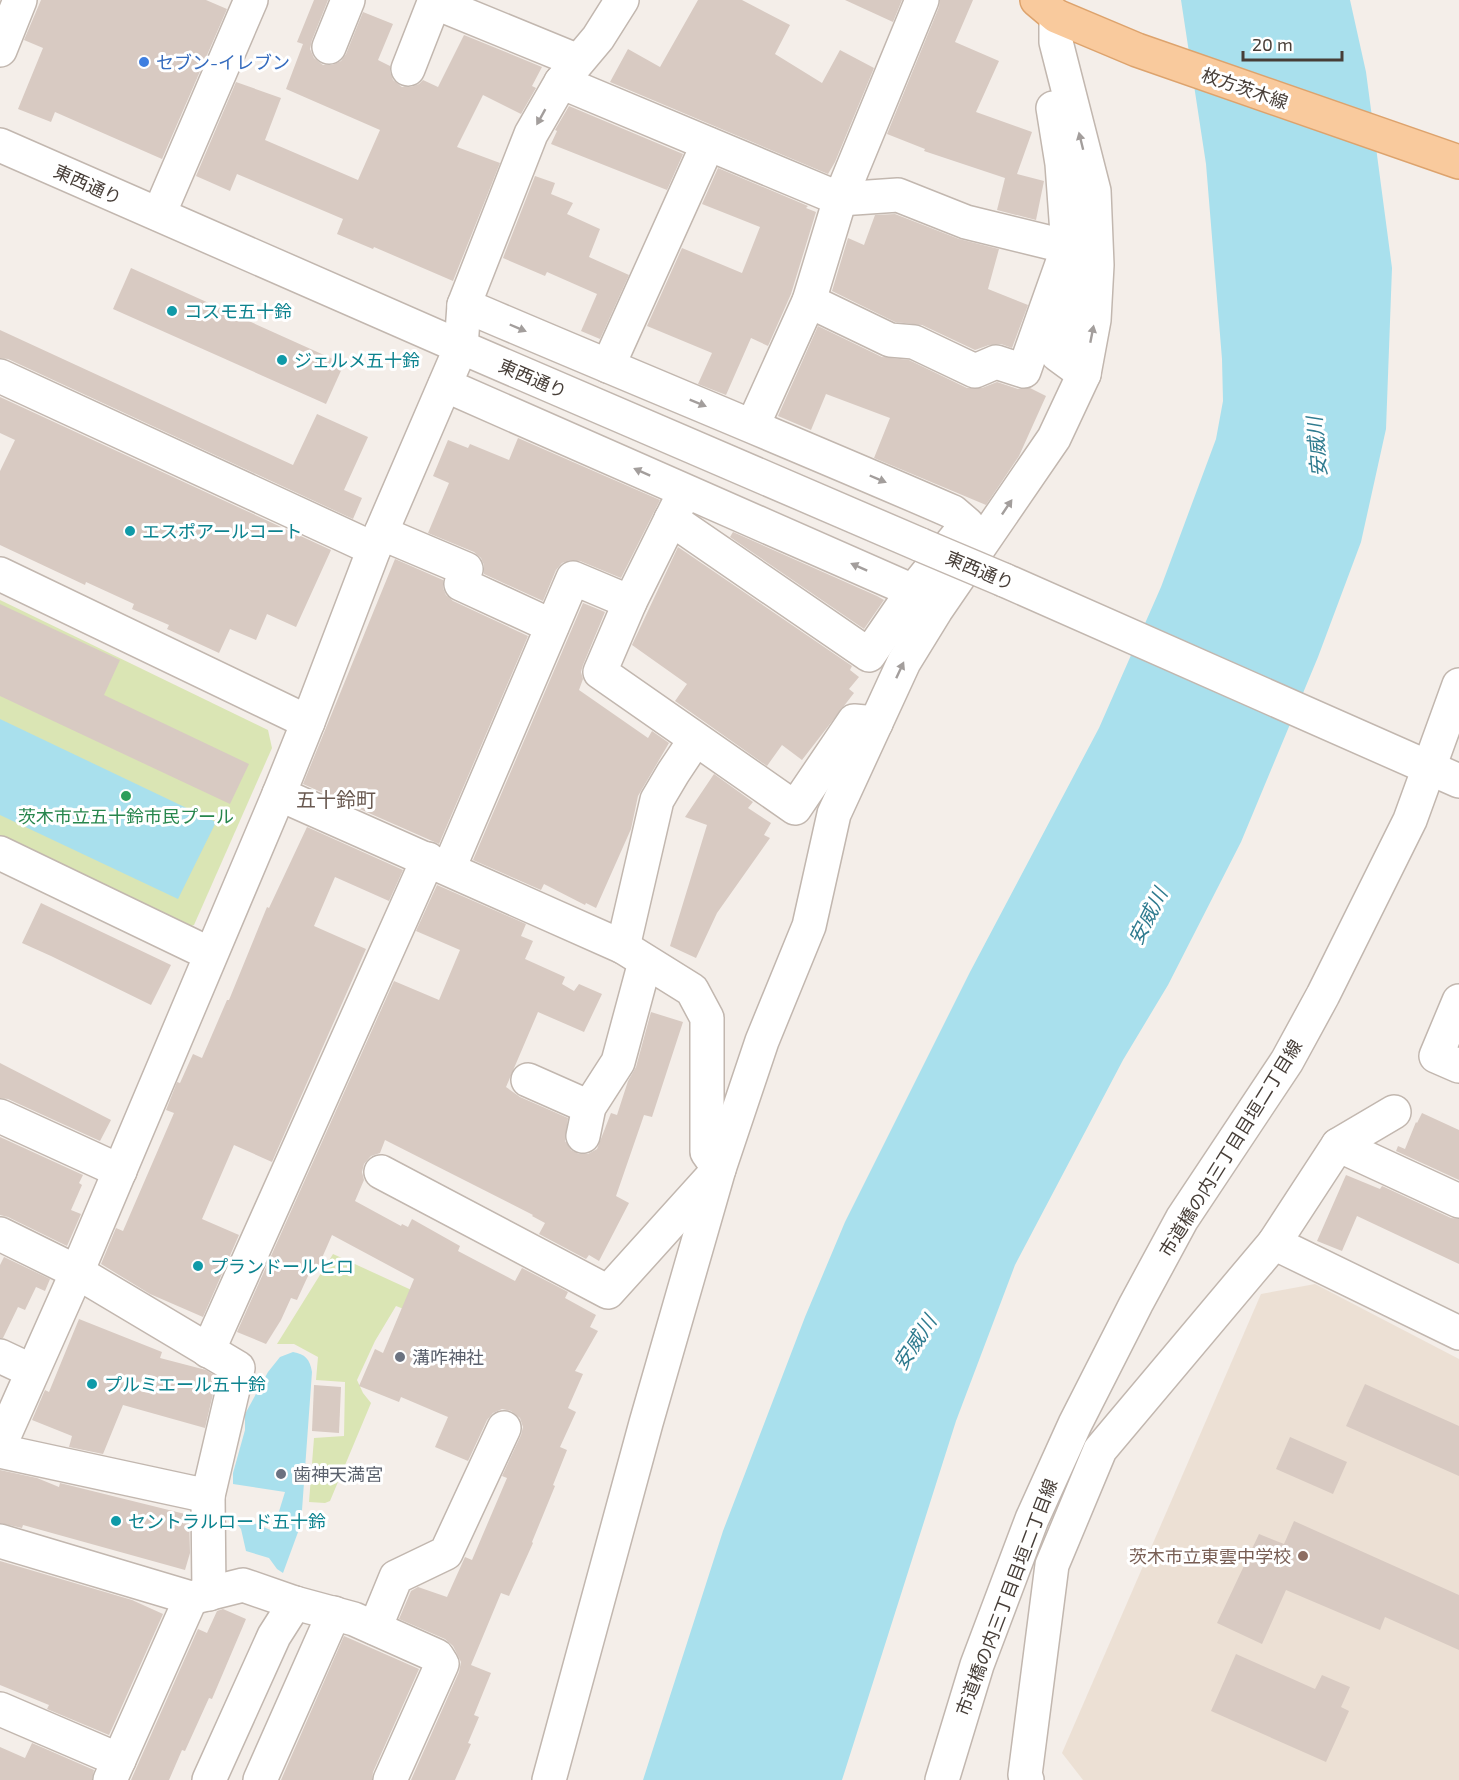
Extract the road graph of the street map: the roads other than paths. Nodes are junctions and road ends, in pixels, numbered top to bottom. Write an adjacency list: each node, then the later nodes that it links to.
1 (21, 0): 9 (street)
2 (251, 0): 17 (street)
3 (348, 0): 8 (street)
4 (622, 0): 12 (street)
5 (922, 0): 16 (street)
6 (434, 1): 11 (street); 12 (street)
7 (1046, 8): 10 (street); 15 (main road, 枚方茨木線)
8 (329, 46)
9 (0, 50)
10 (1059, 53): 18 (street); 23 (street, one-way to 10)
11 (408, 69)
12 (569, 71): 13 (street); 20 (street, one-way to 20)
13 (708, 144): 16 (street); 22 (street)
14 (0, 145): 17 (street, 東西通り)
15 (1459, 162)
16 (840, 199): 18 (street); 19 (street)
17 (159, 214): 21 (street, 東西通り)
18 (1068, 247): 19 (street); 23 (street)
19 (809, 301): 26 (street)
20 (464, 305): 21 (street); 22 (street, one-way to 22)
21 (461, 347): 25 (street); 37 (street, 東西通り, bridge)
22 (608, 366): 26 (street, one-way to 26)
23 (1084, 374): 30 (street, one-way to 23)
24 (0, 376): 28 (street)
25 (445, 386): 27 (street, one-way to 25); 28 (street)
26 (753, 425): 30 (street, one-way to 30)
27 (678, 505): 30 (street, one-way to 27); 30 (street); 31 (street)
28 (378, 541): 32 (street); 34 (street)
29 (0, 574): 34 (street)
30 (925, 600): 35 (street, one-way to 30)
31 (630, 602): 32 (street); 36 (street)
32 (552, 626): 41 (street)
33 (1459, 685): 37 (street, 市道橋の内三丁目目垣二丁目線)
34 (308, 722): 39 (street)
35 (876, 723): 36 (street); 50 (street)
36 (695, 740): 43 (street)
37 (1415, 762): 38 (street, 東西通り); 64 (street, 市道橋の内三丁目目垣二丁目線)
38 (1459, 782)
39 (279, 794): 41 (street); 42 (street)
40 (0, 852): 42 (street)
41 (438, 863): 43 (street); 58 (street)
42 (210, 954): 51 (street)
43 (634, 954): 46 (street); 50 (street)
44 (1459, 1001): 45 (street)
45 (1459, 1066)
46 (528, 1080)
47 (1394, 1112): 49 (street)
48 (0, 1116): 51 (street)
49 (1338, 1145): 53 (street); 55 (street)
50 (719, 1169): 52 (street); 77 (street)
51 (120, 1171): 56 (street)
52 (381, 1172)
53 (1459, 1201)
54 (0, 1234): 56 (street)
55 (1274, 1243): 57 (street); 66 (street)
56 (77, 1272): 58 (street); 60 (street)
57 (1459, 1333)
58 (208, 1351): 65 (street)
59 (0, 1356): 60 (street)
60 (32, 1371): 62 (street)
61 (504, 1428): 71 (street)
62 (0, 1445)
63 (0, 1451): 65 (street)
64 (1048, 1484): 66 (street); 78 (street, 市道橋の内三丁目目垣二丁目線)
65 (208, 1496): 68 (street)
66 (1078, 1499): 79 (street)
67 (0, 1541): 68 (street)
68 (200, 1596): 69 (street); 73 (street)
69 (295, 1603): 70 (street); 74 (street)
70 (334, 1613): 71 (street); 75 (street)
71 (375, 1628): 76 (street)
72 (0, 1709): 73 (street)
73 (114, 1770)
74 (209, 1780)
75 (260, 1780)
76 (390, 1780)
77 (549, 1780)
78 (942, 1780)
79 (1027, 1780)

